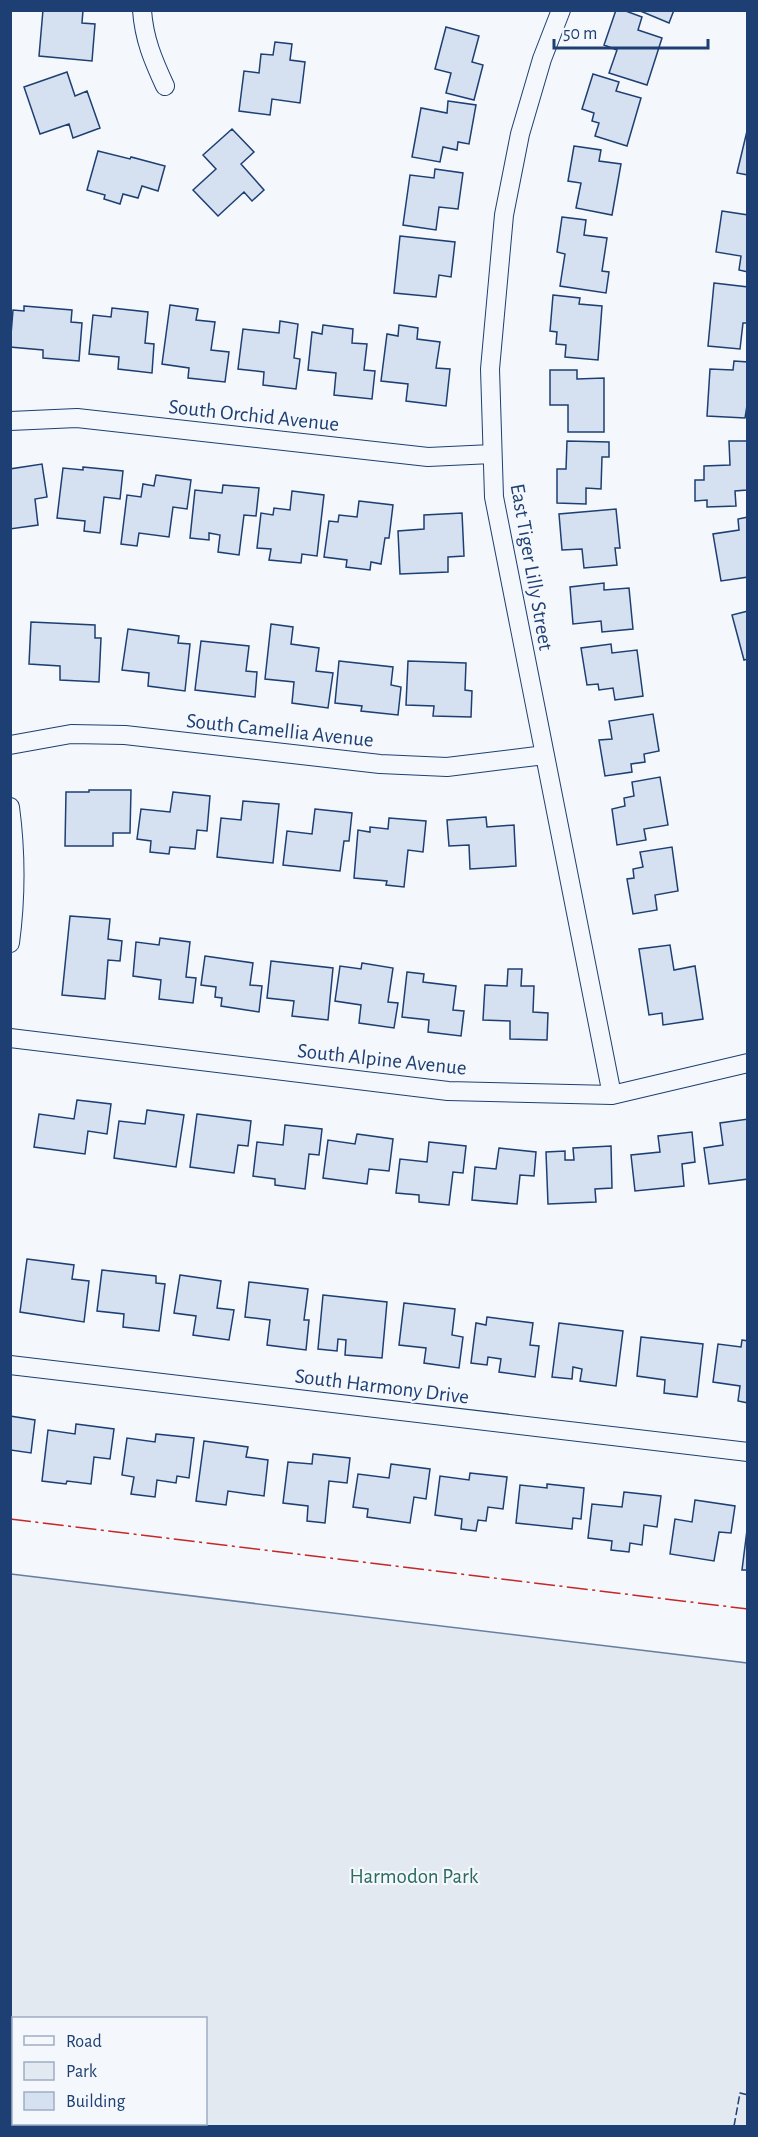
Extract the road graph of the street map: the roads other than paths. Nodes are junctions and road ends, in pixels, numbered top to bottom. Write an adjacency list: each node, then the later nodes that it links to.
1 (142, 10): 3 (street)
2 (561, 10): 5 (street, East Tiger Lilly Street)
3 (165, 86)
4 (10, 421): 5 (street, South Orchid Avenue)
5 (492, 454): 7 (street, East Tiger Lilly Street)
6 (10, 746): 7 (street, South Camellia Avenue)
7 (545, 755): 12 (street, East Tiger Lilly Street)
8 (10, 807): 9 (street)
9 (10, 943)
10 (10, 1038): 12 (street, South Alpine Avenue)
11 (747, 1063): 12 (street, South Alpine Avenue)
12 (612, 1095)
13 (10, 1365): 14 (street, South Harmony Drive)
14 (747, 1452)

